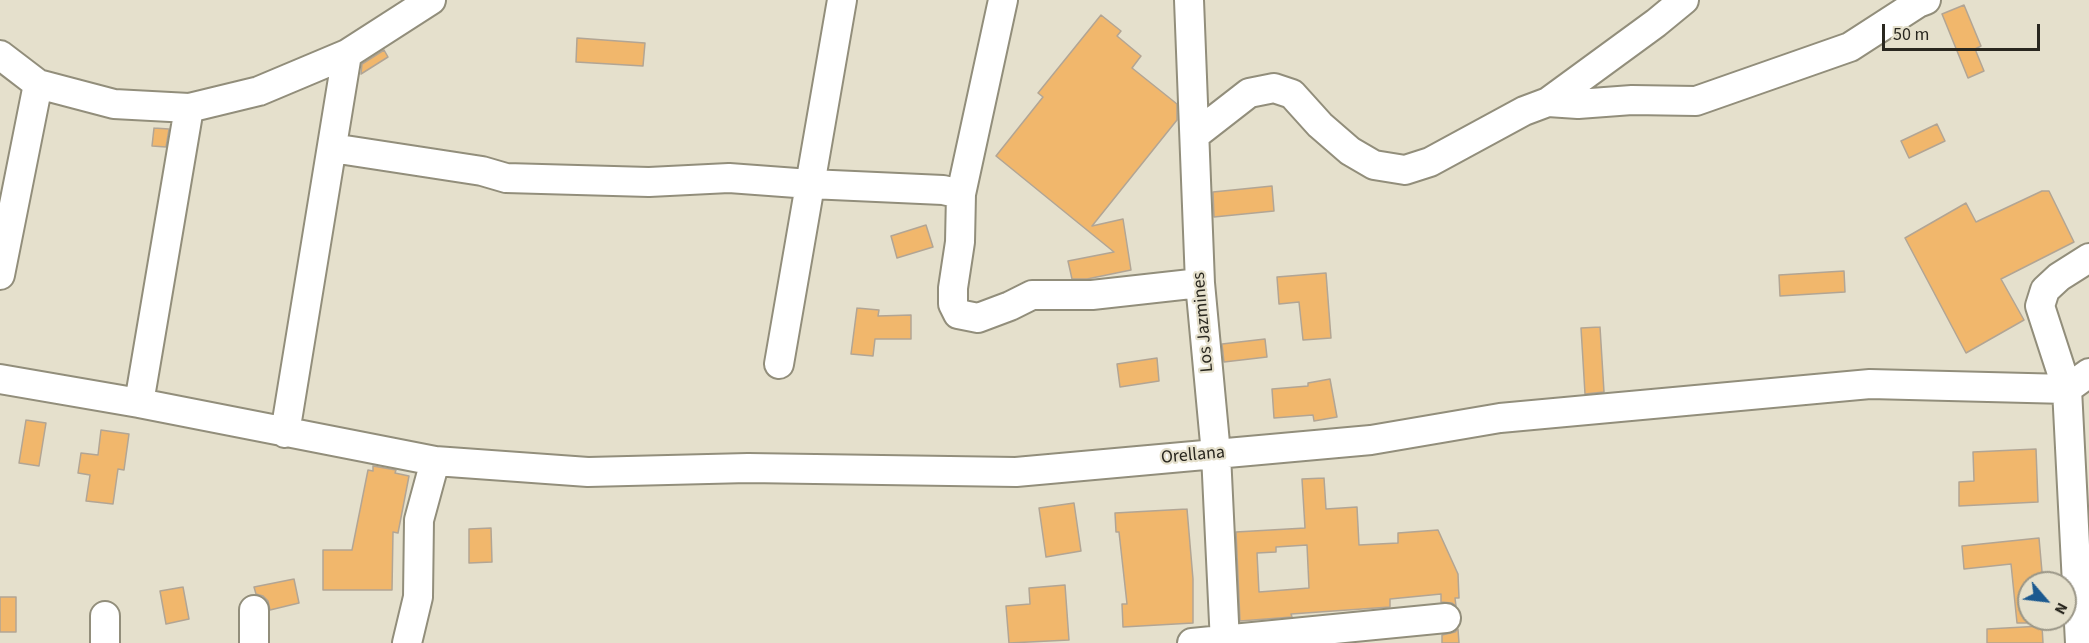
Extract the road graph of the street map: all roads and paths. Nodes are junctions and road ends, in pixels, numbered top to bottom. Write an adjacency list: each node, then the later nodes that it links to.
1 (431, 0): 7 (street)
2 (842, 0): 14 (street)
3 (1003, 0): 15 (street)
4 (1189, 0): 12 (street, Los Jazmines)
5 (1684, 0): 10 (street)
6 (1926, 0): 10 (street)
7 (347, 54): 11 (street); 13 (street)
8 (0, 55): 9 (street)
9 (38, 84): 11 (street); 17 (street)
10 (1548, 102): 12 (street)
11 (189, 108): 22 (street)
12 (1195, 135): 18 (street, Los Jazmines)
13 (332, 148): 14 (street); 23 (street)
14 (810, 184): 15 (street); 19 (street)
15 (961, 194): 18 (street)
16 (2089, 258): 21 (street)
17 (0, 275)
18 (1200, 283): 24 (street, Los Jazmines)
19 (779, 364)
20 (0, 379): 22 (street, Orellana)
21 (2078, 381): 24 (street, Orellana); 28 (street)
22 (139, 403): 23 (street, Orellana)
23 (285, 433): 25 (street, Orellana)
24 (1216, 454): 25 (street, Orellana); 29 (street, Los Jazmines)
25 (435, 461): 31 (street)
26 (254, 610): 30 (street)
27 (1446, 618): 29 (street)
28 (2083, 627)
29 (1225, 642): 32 (street)
30 (254, 643)
31 (407, 643)
32 (1192, 643)

